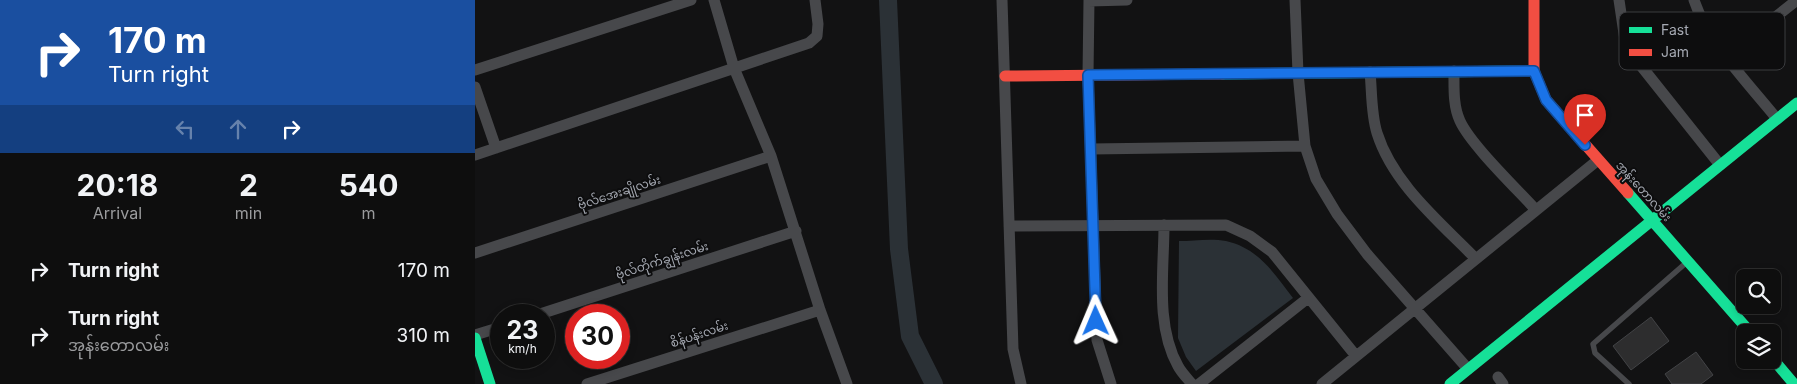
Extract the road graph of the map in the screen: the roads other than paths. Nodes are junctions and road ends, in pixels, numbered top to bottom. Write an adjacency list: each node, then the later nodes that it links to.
1 (691, 0): 14 (street)
2 (714, 0): 13 (street)
3 (815, 0): 13 (street)
4 (1002, 0): 22 (street)
5 (1089, 0): 6 (street); 21 (street)
6 (1127, 0)
7 (1295, 0): 20 (street)
8 (1535, 0): 18 (street, အုန်းတောလမ်း)
9 (1694, 0): 11 (street)
10 (1797, 0): 12 (street)
11 (1698, 12)
12 (1782, 12)
13 (734, 68): 27 (street); 30 (street)
14 (475, 70)
15 (1644, 70): 32 (street)
16 (1737, 70): 25 (street)
17 (1454, 71): 18 (street); 19 (street); 33 (street)
18 (1534, 71): 31 (street, အုန်းတောလမ်း)
19 (1371, 72): 20 (street); 40 (street)
20 (1297, 73): 21 (street); 26 (street)
21 (1088, 75): 22 (street); 28 (street)
22 (1005, 76): 36 (street)
23 (475, 87): 27 (street)
24 (1797, 103): 25 (street)
25 (1777, 119): 32 (street)
26 (1305, 146): 28 (street); 44 (street)
27 (496, 148): 29 (street)
28 (1091, 149): 37 (street)
29 (475, 155)
30 (771, 156): 38 (street); 39 (street, ဗိုလ်အေးချိုလမ်း)
31 (1598, 160): 33 (street); 34 (street, အုန်းတောလမ်း)
32 (1721, 165): 34 (street)
33 (1536, 210): 40 (street)
34 (1652, 219): 41 (street, အုန်းတောလမ်း); 50 (street)
35 (1164, 225): 37 (street); 42 (street); 57 (street)
36 (1009, 226): 37 (street); 55 (street)
37 (1094, 226): 56 (street)
38 (795, 231): 43 (street, ဗိုလ်တိုက်ချွန်းလမ်း); 45 (street)
39 (475, 253)
40 (1476, 259): 44 (street)
41 (1688, 261): 46 (street, အုန်းတောလမ်း); 61 (lane)
42 (1308, 298): 49 (street); 58 (street)
43 (555, 309)
44 (1416, 309): 49 (street); 50 (street)
45 (820, 310): 53 (street, စိန်ပန်းလမ်း); 54 (street)
46 (1743, 324)
47 (490, 331): 48 (street)
48 (475, 336): 52 (street)
49 (1356, 356): 59 (street)
50 (1468, 369): 60 (street)
51 (1781, 369): 62 (street)
52 (491, 384)
53 (587, 384)
54 (847, 384)
55 (1021, 384)
56 (1111, 384)
57 (1192, 384)
58 (1199, 384)
59 (1322, 384)
60 (1449, 384)
61 (1629, 384)
62 (1794, 384)

